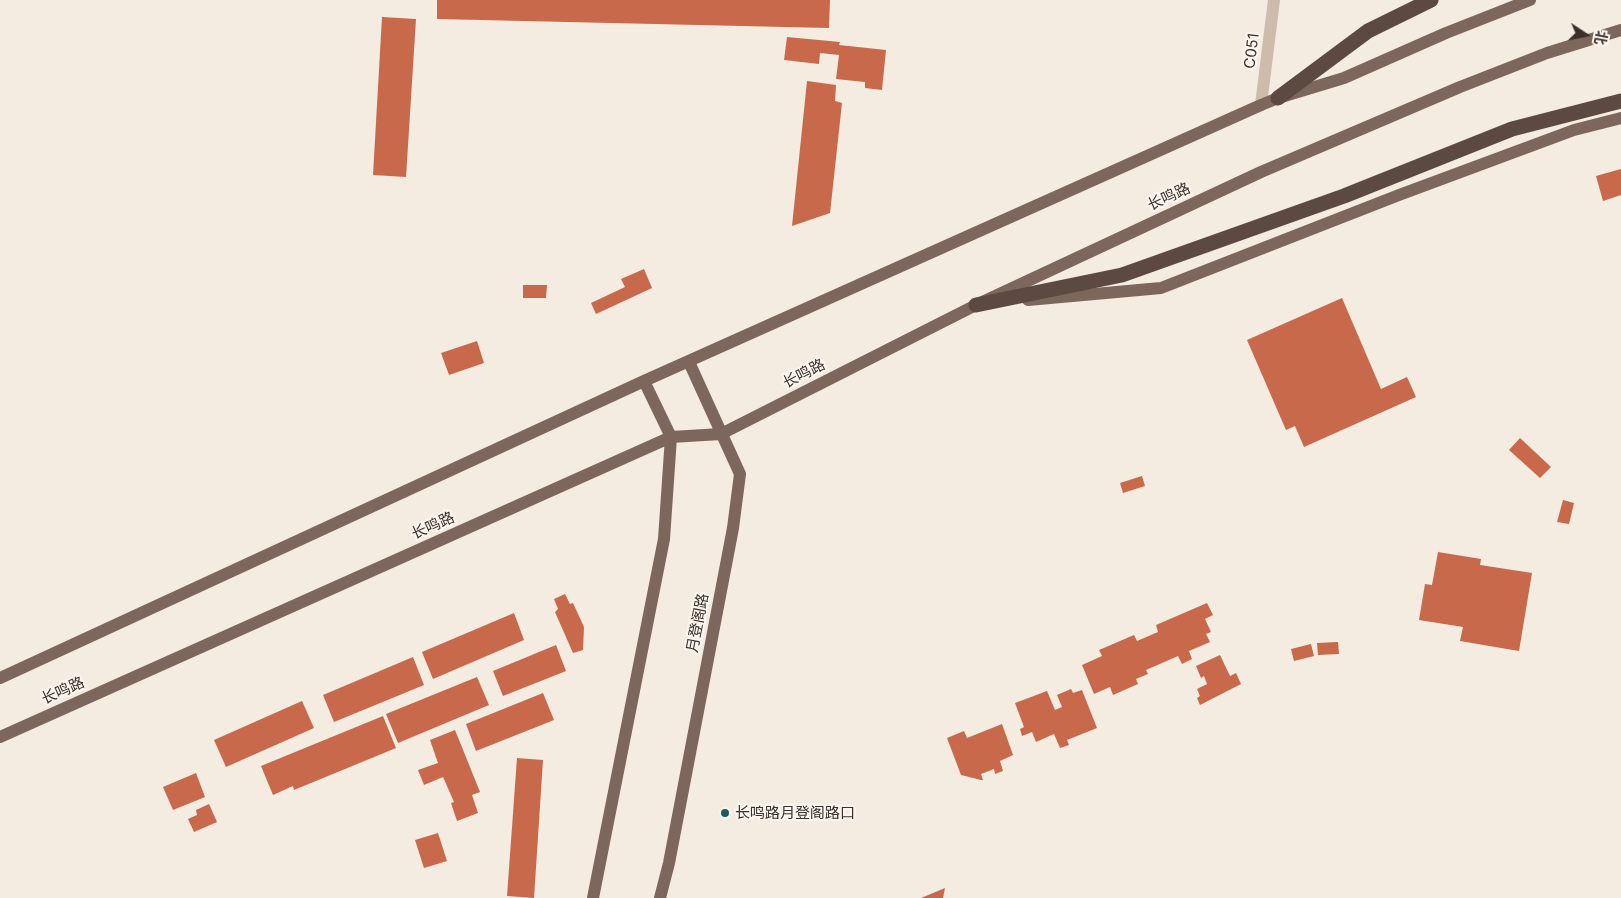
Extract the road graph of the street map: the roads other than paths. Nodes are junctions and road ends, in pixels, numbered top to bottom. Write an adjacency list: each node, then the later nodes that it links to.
1 (1274, 0): 7 (street, C051)
2 (1431, 0): 5 (highway)
3 (1530, 0): 5 (main road)
4 (1621, 30): 9 (main road, 长鸣路)
5 (1278, 98): 7 (main road)
6 (1621, 101): 9 (highway)
7 (1261, 106): 10 (main road)
8 (1621, 118): 9 (main road)
9 (976, 305): 12 (main road, 长鸣路)
10 (689, 362): 11 (main road); 12 (main road, 月登阁路)
11 (644, 382): 13 (main road); 14 (main road)
12 (720, 434): 13 (main road, 长鸣路); 17 (main road, 月登阁路)
13 (671, 437): 15 (main road, 长鸣路); 16 (main road)
14 (0, 678)
15 (0, 737)
16 (593, 898)
17 (660, 898)

